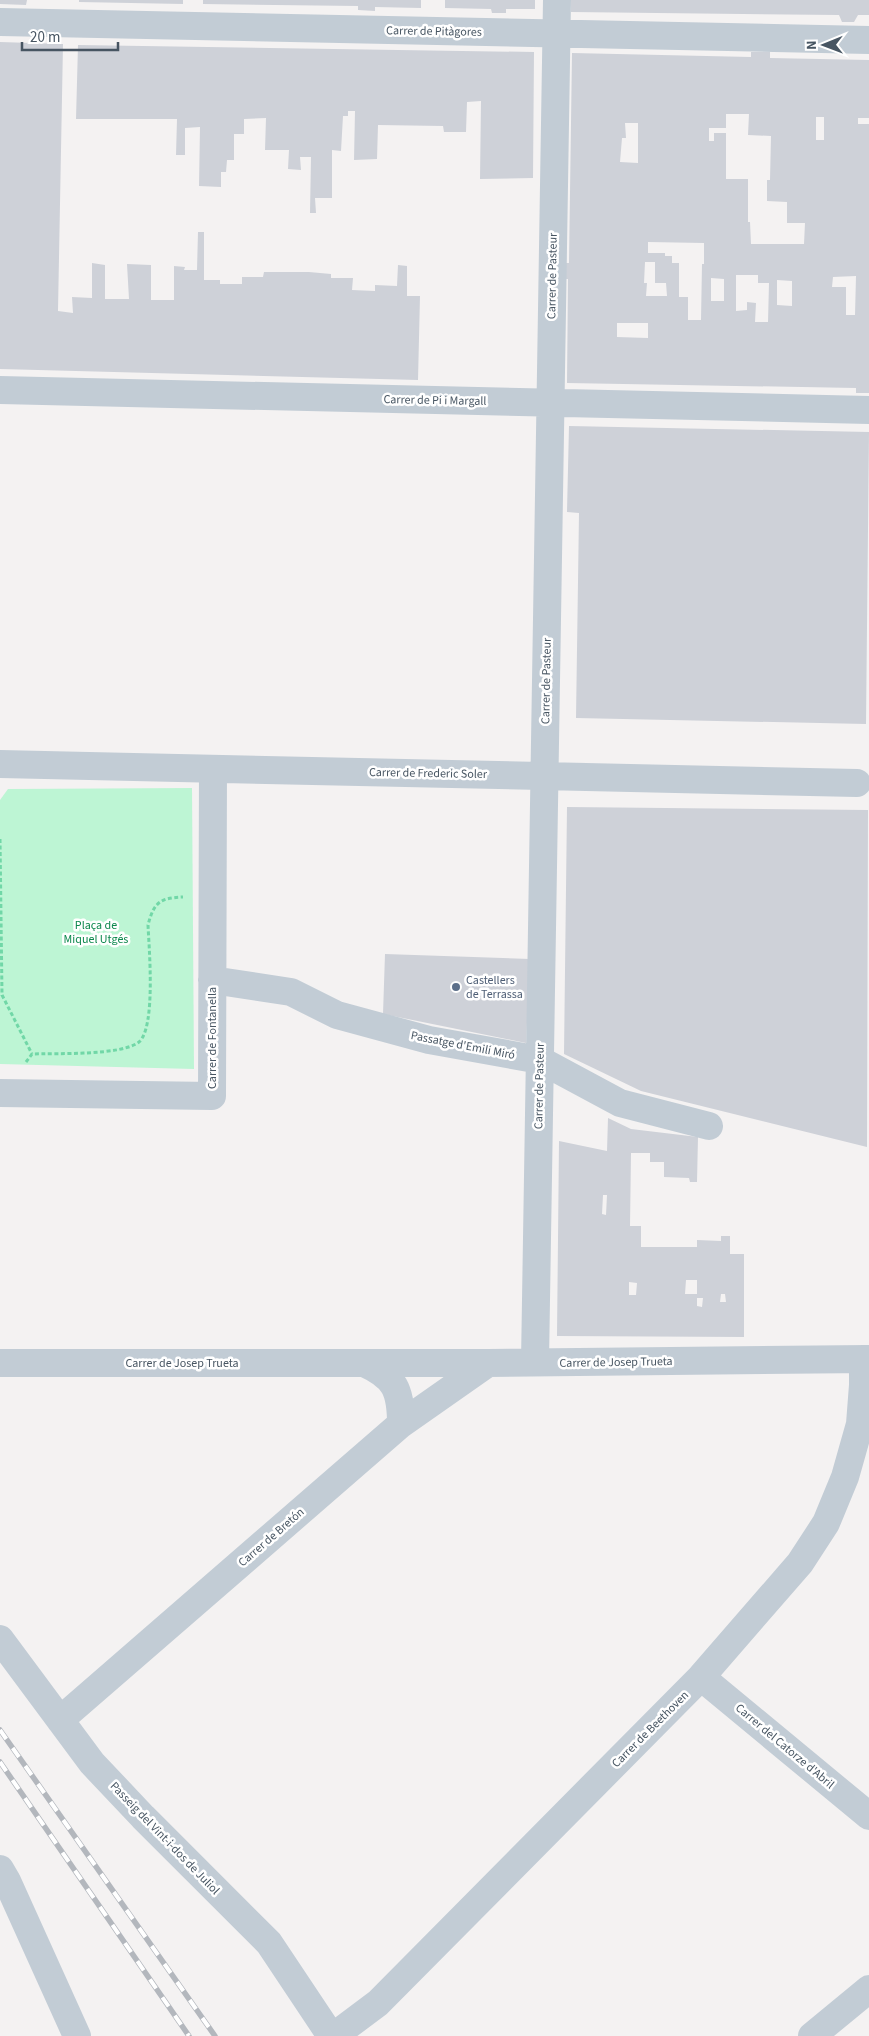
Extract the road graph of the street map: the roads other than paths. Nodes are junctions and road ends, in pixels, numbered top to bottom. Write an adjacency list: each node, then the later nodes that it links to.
1 (557, 0): 3 (street, Carrer de Pasteur)
2 (0, 22): 3 (street, Carrer de Pitàgores)
3 (556, 34): 4 (street, Carrer de Pitàgores); 6 (street, Carrer de Pasteur)
4 (869, 40)
5 (0, 390): 6 (street, Carrer de Pi i Margall)
6 (550, 402): 7 (street, Carrer de Pi i Margall); 10 (street, Carrer de Pasteur)
7 (869, 410)
8 (0, 764): 9 (street, Carrer de Frederic Soler)
9 (213, 768): 10 (street, Carrer de Frederic Soler); 12 (street, Carrer de Fontanella)
10 (544, 776): 11 (street, Carrer de Frederic Soler); 13 (street, Carrer de Pasteur)
11 (857, 783)
12 (212, 980): 13 (street, Passatge d'Emili Miró); 14 (street, Carrer de Fontanella)
13 (540, 1060): 15 (street, Passatge d'Emili Miró); 18 (street, Carrer de Pasteur)
14 (0, 1093)
15 (709, 1126)
16 (866, 1359): 18 (street, Carrer de Josep Trueta); 23 (street, Carrer de Beethoven)
17 (0, 1362): 19 (street, Carrer de Josep Trueta)
18 (535, 1362): 20 (street, Carrer de Josep Trueta)
19 (364, 1363): 20 (street, Carrer de Josep Trueta); 21 (street)
20 (488, 1363): 21 (street, Carrer de Bretón)
21 (401, 1424): 24 (street, Carrer de Bretón)
22 (0, 1639): 24 (street, Passeig del Vint-i-dos de Juliol)
23 (701, 1677): 25 (street, Carrer del Catorze d'Abril); 29 (street, Carrer de Beethoven)
24 (60, 1720): 29 (street, Passeig del Vint-i-dos de Juliol)
25 (869, 1816)
26 (0, 1869): 28 (street)
27 (869, 1989): 30 (street)
28 (72, 2033)
29 (333, 2036)
30 (812, 2036)

